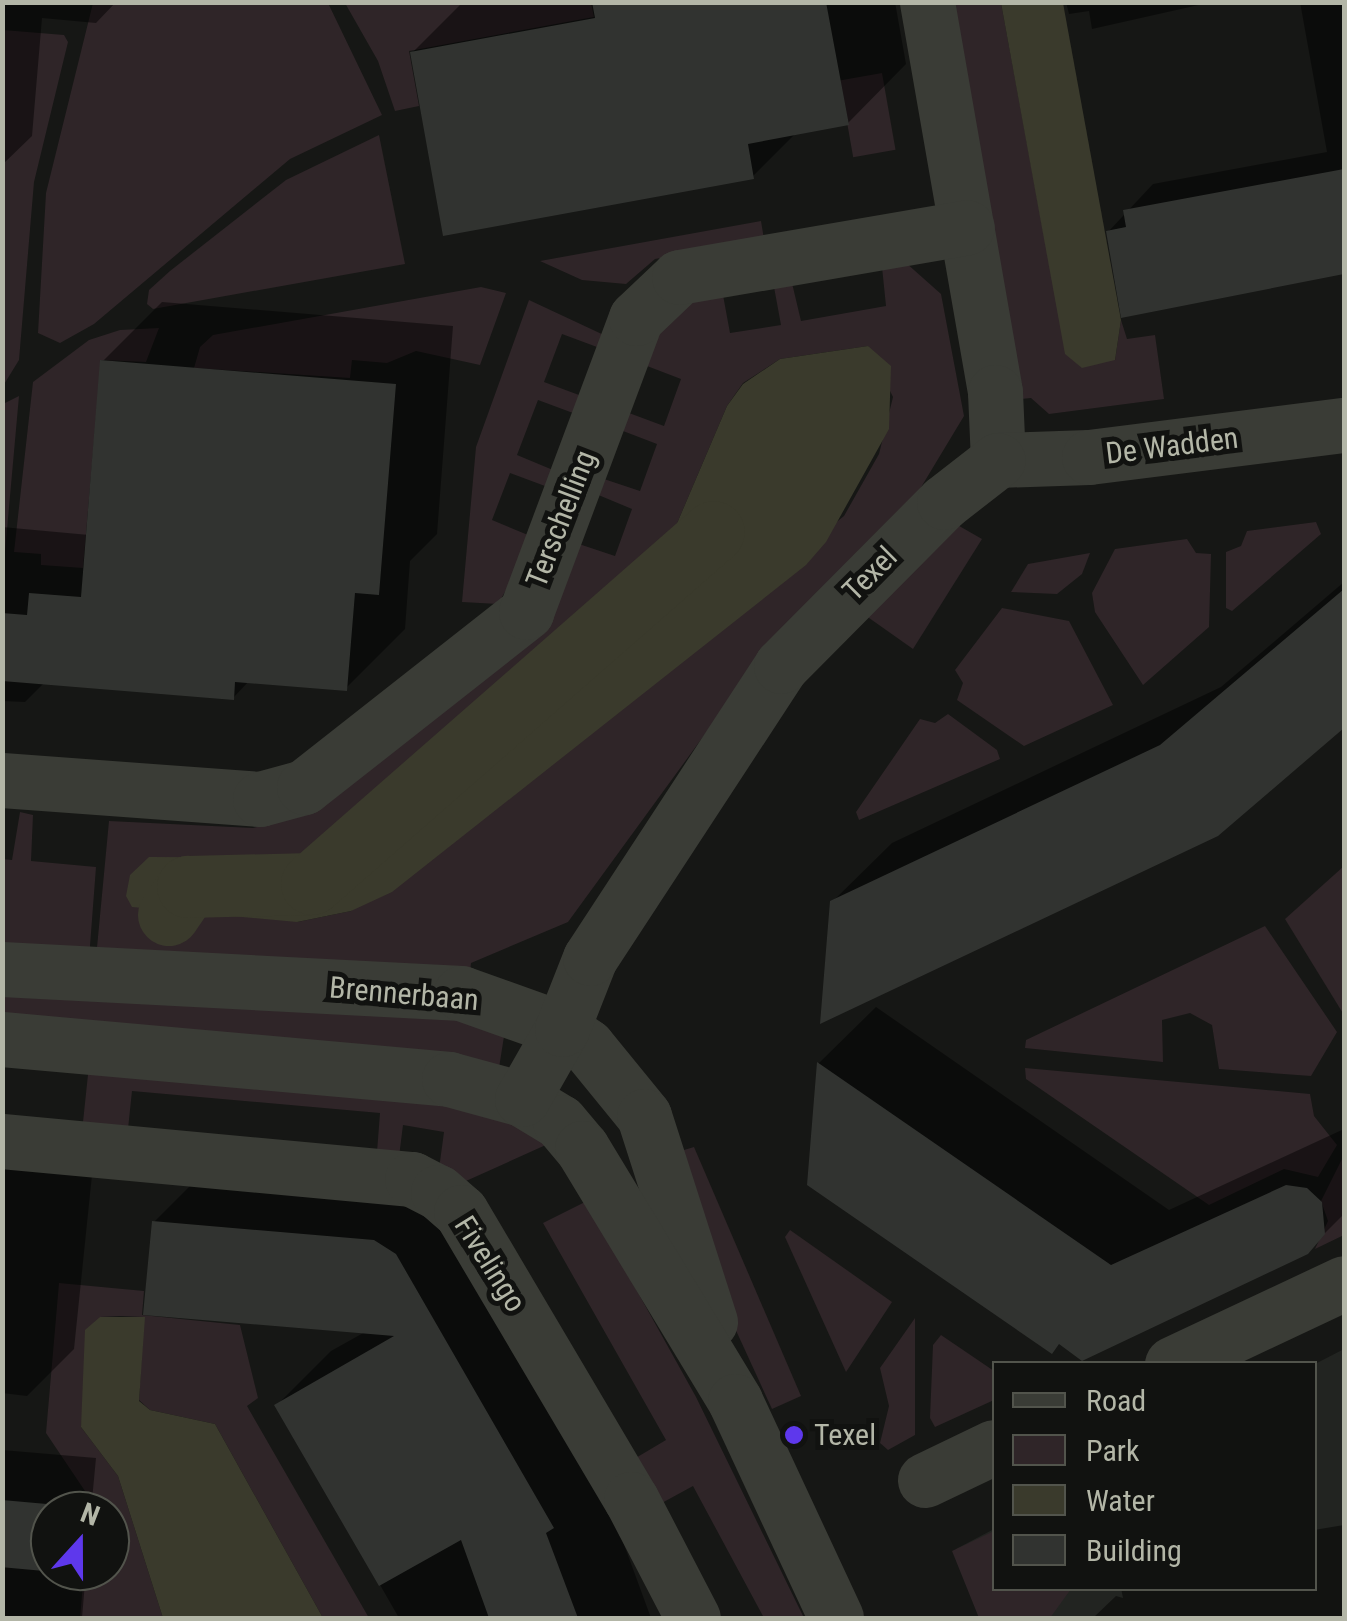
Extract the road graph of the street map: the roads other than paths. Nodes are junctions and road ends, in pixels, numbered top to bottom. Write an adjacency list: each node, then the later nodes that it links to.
1 (926, 2): 2 (street)
2 (967, 227): 4 (street); 5 (street, Terschelling)
3 (1344, 425): 4 (street, De Wadden)
4 (998, 460): 7 (street, Texel)
5 (2, 780)
6 (2, 968): 7 (street, Brennerbaan)
7 (562, 1029): 9 (street, Texel); 13 (street, Brennerbaan)
8 (2, 1039): 9 (street, Brennerbaan)
9 (522, 1099): 13 (street, Brennerbaan)
10 (2, 1142): 16 (street, Fivelingo)
11 (1344, 1283): 12 (street)
12 (1178, 1361)
13 (735, 1401): 17 (street, Brennerbaan)
14 (992, 1448): 15 (street)
15 (925, 1480)
16 (693, 1618)
17 (836, 1618)

